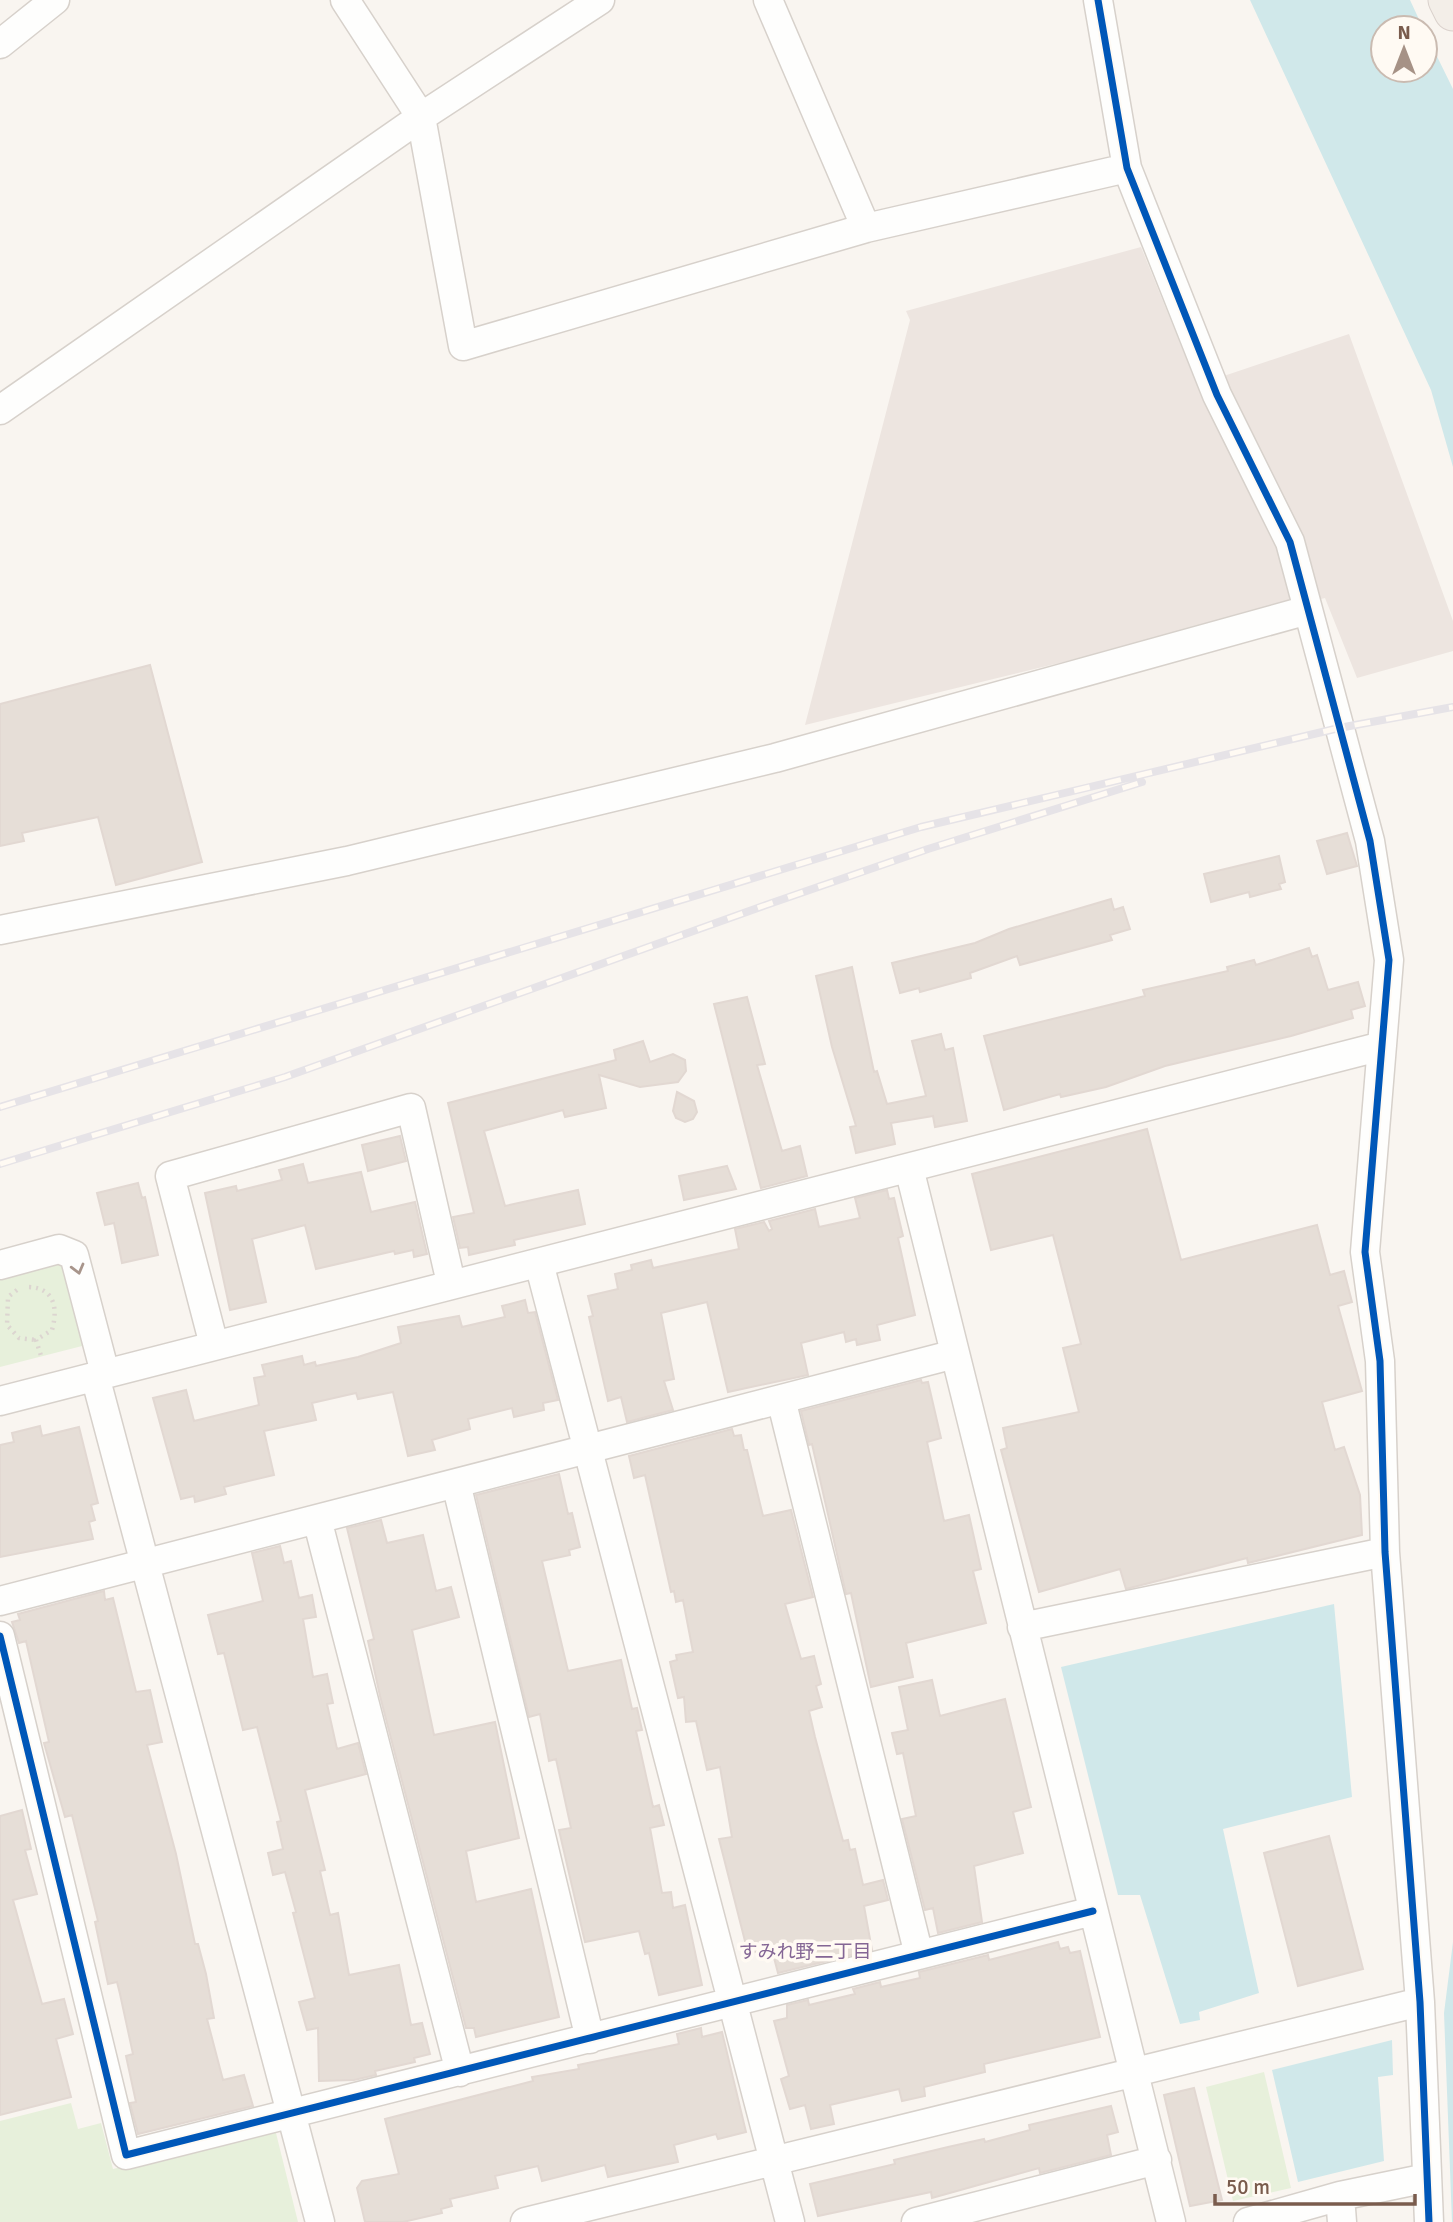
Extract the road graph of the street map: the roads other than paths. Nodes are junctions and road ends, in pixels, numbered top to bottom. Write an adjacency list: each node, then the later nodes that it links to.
1 (55, 0): 8 (street)
2 (345, 0): 9 (street)
3 (600, 0): 9 (street)
4 (768, 0): 11 (street)
5 (1098, 0): 10 (street)
6 (1447, 0): 7 (main road)
7 (1453, 12)
8 (0, 44)
9 (421, 117): 11 (street); 12 (street)
10 (1128, 168): 11 (street); 13 (street)
11 (866, 228)
12 (0, 411)
13 (1308, 610): 14 (street); 15 (street)
14 (0, 930)
15 (1381, 1046): 16 (street); 28 (street)
16 (909, 1168): 17 (street); 21 (street)
17 (539, 1263): 19 (street); 25 (street)
18 (0, 1265): 22 (street, one-way to 22)
19 (451, 1283): 20 (street); 20 (street)
20 (214, 1345): 22 (street)
21 (955, 1354): 23 (street); 31 (street)
22 (100, 1375): 24 (street); 29 (street)
23 (781, 1399): 25 (street); 34 (street)
24 (0, 1401)
25 (586, 1449): 26 (street); 35 (street)
26 (456, 1483): 27 (street); 37 (street)
27 (317, 1519): 29 (street); 39 (street)
28 (1385, 1552): 31 (street); 36 (street)
29 (145, 1564): 30 (street); 40 (street)
30 (0, 1601)
31 (1022, 1627): 33 (street)
32 (0, 1636): 40 (street)
33 (1093, 1911): 34 (street); 38 (street)
34 (919, 1955): 35 (street)
35 (734, 2002): 37 (street); 41 (street)
36 (1420, 2002): 38 (street); 43 (street)
37 (590, 2039): 39 (street)
38 (1136, 2071): 41 (street); 42 (street)
39 (460, 2072): 40 (street)
40 (291, 2115): 45 (street)
41 (773, 2160): 46 (street); 47 (street)
42 (1157, 2160): 48 (street); 49 (street)
43 (1427, 2178): 44 (street); 51 (street)
44 (1341, 2209): 50 (street)
45 (320, 2222)
46 (526, 2222)
47 (790, 2222)
48 (916, 2222)
49 (1171, 2222)
50 (1248, 2222)
51 (1429, 2222)

